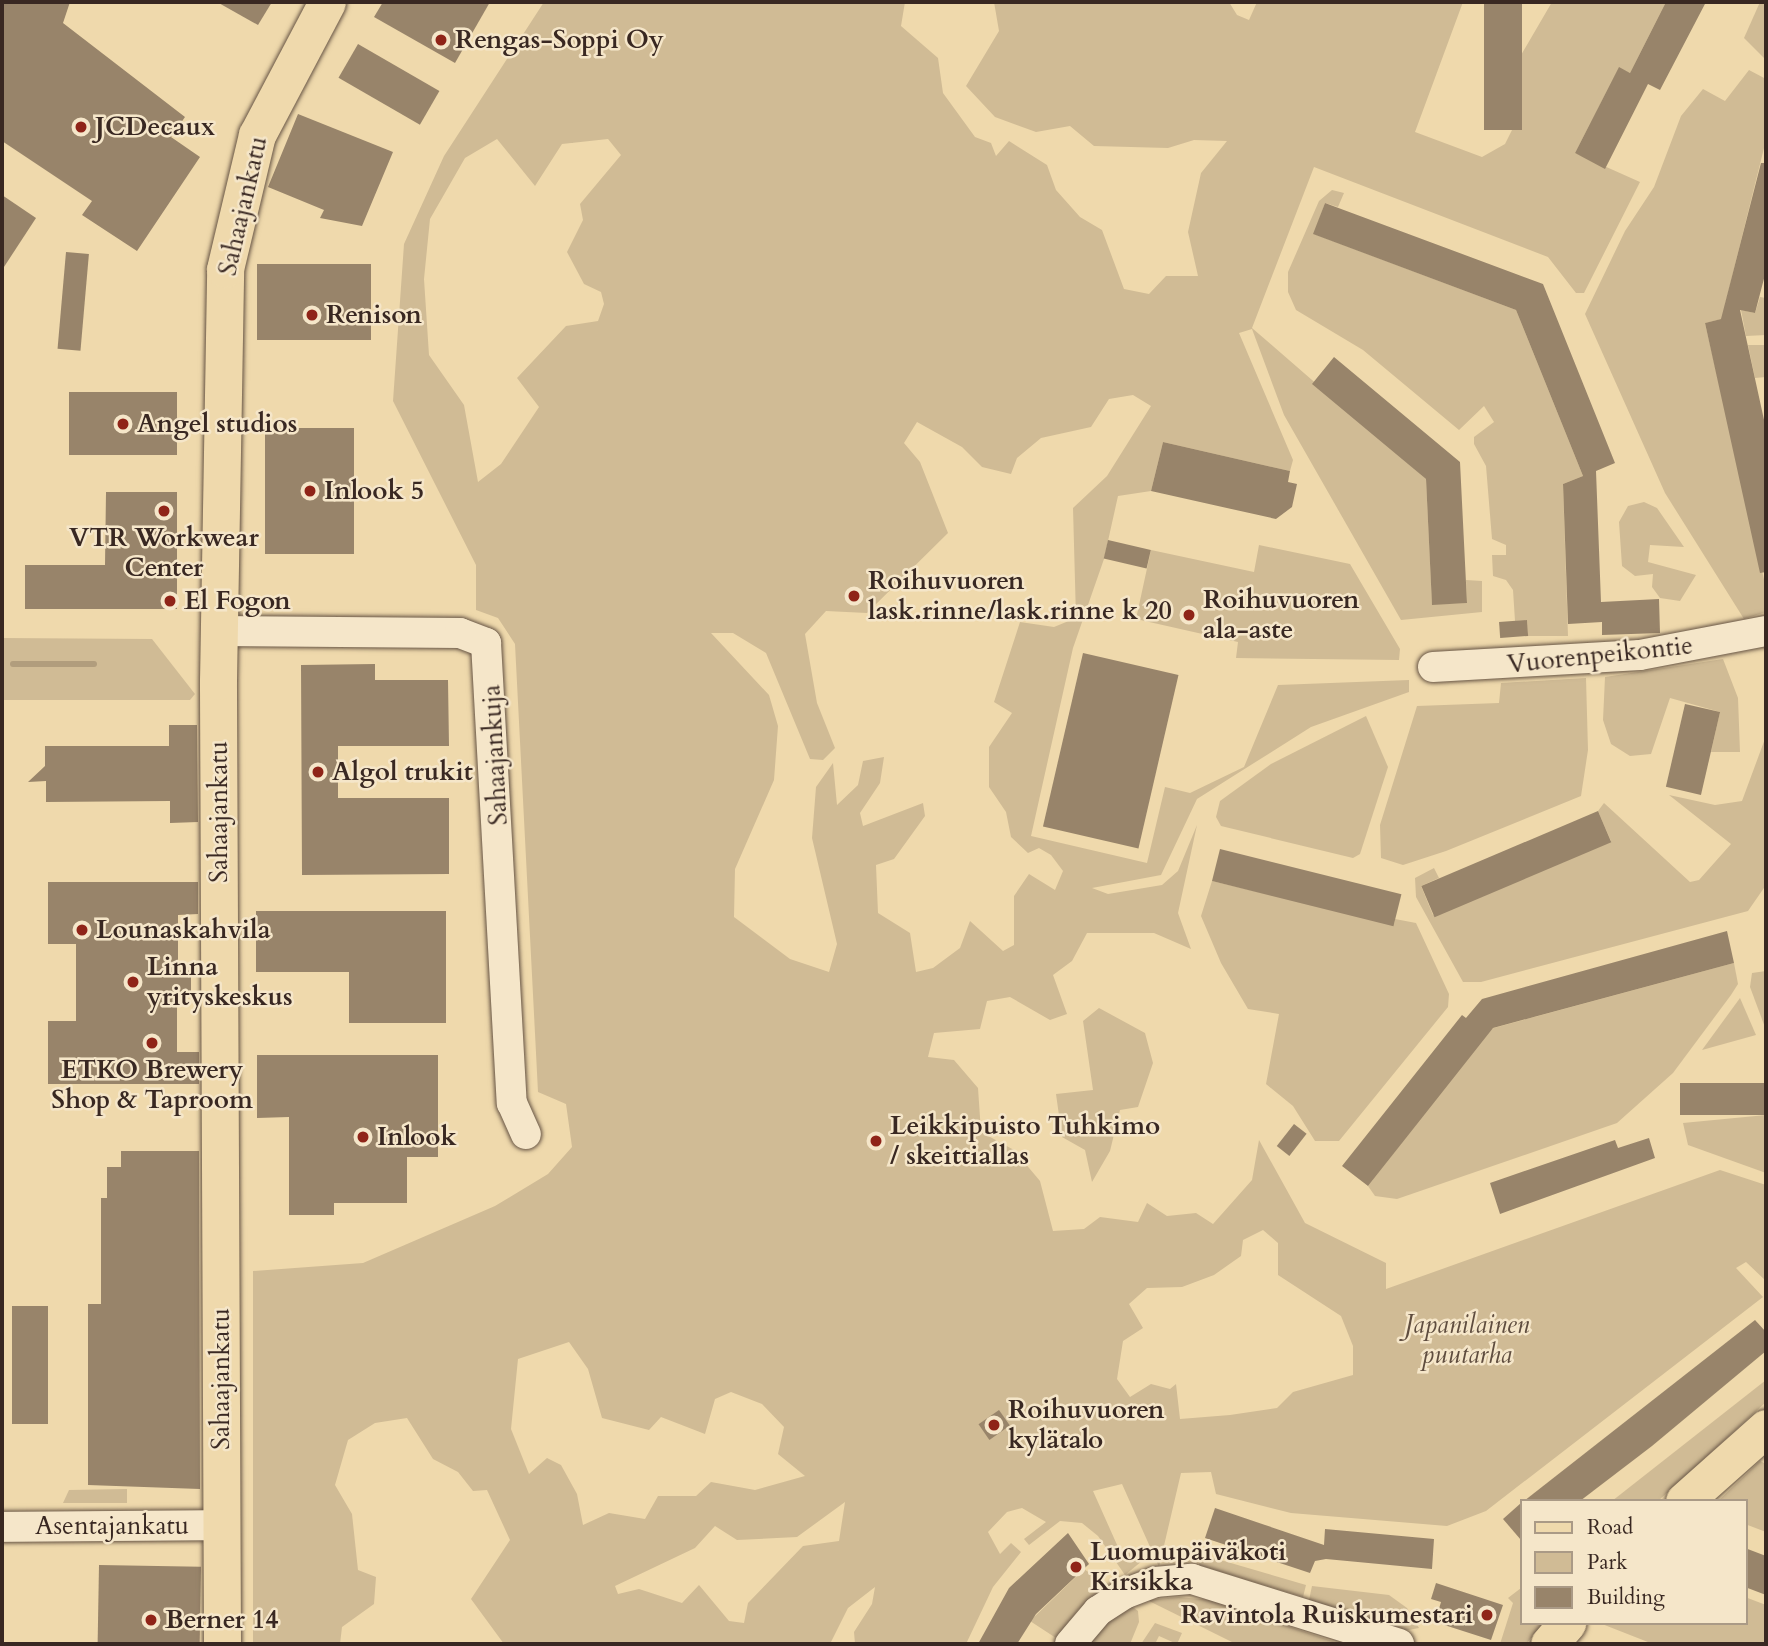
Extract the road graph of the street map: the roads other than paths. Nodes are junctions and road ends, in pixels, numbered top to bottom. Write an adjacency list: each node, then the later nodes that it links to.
1 (327, 2): 2 (main road, Sahaajankatu)
2 (219, 631): 5 (street, Sahaajankuja); 8 (main road, Sahaajankatu)
3 (1766, 632): 4 (street, Vuorenpeikontie)
4 (1433, 667)
5 (526, 1134)
6 (1766, 1428): 7 (main road)
7 (1686, 1499)
8 (222, 1525): 9 (street, Asentajankatu); 11 (main road, Sahaajankatu)
9 (2, 1527)
10 (1565, 1625): 14 (main road)
11 (222, 1644)
12 (1070, 1644): 13 (street)
13 (1399, 1644)
14 (1549, 1644)

